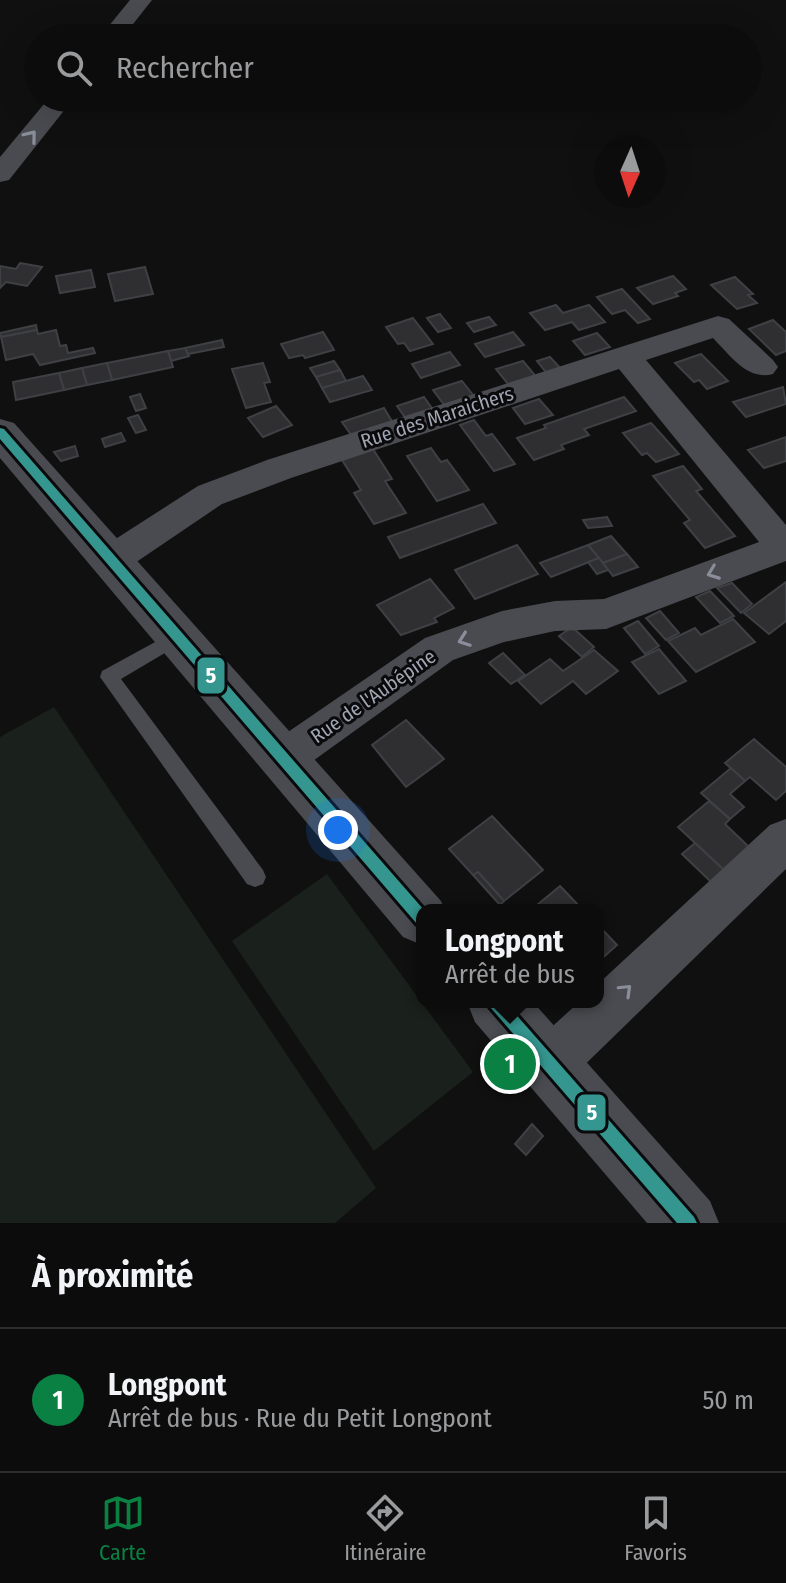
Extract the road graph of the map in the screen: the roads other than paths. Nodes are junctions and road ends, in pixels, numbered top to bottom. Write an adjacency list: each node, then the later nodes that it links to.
1 (141, 0): 2 (street)
2 (121, 24)
3 (51, 112): 4 (street, one-way to 3)
4 (0, 174)
5 (625, 356): 6 (street, Rue des Maraichers); 8 (street); 9 (street, Rue des Maraichers)
6 (762, 367)
7 (0, 432): 9 (street)
8 (785, 546): 11 (street, Rue de l'Aubépine, one-way to 11)
9 (113, 559): 10 (street)
10 (179, 636): 11 (street); 13 (lane)
11 (284, 758): 14 (street)
12 (786, 839): 16 (street, one-way to 12)
13 (255, 877)
14 (416, 912)
15 (500, 1008): 16 (street)
16 (549, 1064): 17 (street)
17 (688, 1223)

